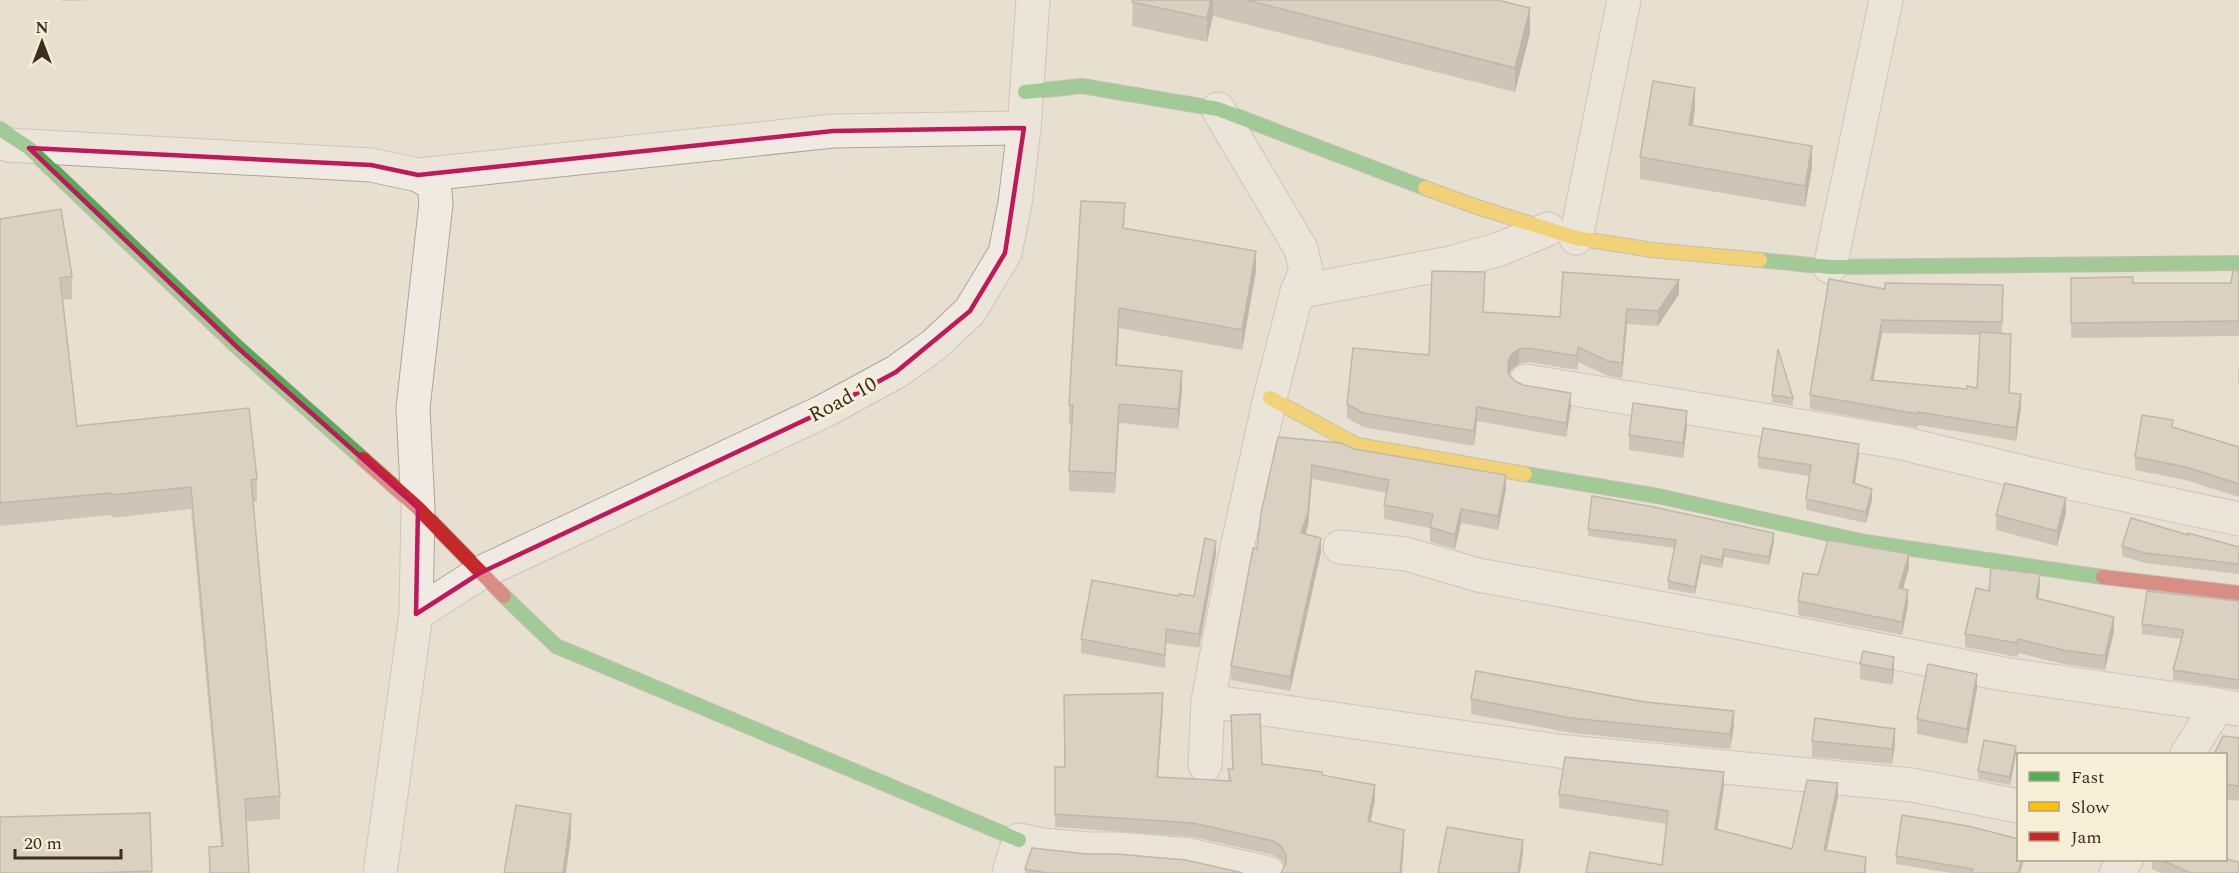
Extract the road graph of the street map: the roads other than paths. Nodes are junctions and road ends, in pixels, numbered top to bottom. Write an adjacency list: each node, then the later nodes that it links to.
1 (1033, 0): 4 (street, Road 10)
2 (1624, 0): 10 (street)
3 (1886, 0): 12 (street)
4 (1025, 92): 5 (street); 6 (street, Road 10)
5 (1218, 109): 10 (street); 13 (street)
6 (1024, 128): 9 (street); 19 (street, Road 10)
7 (0, 129): 8 (street)
8 (15, 146): 9 (street); 16 (street)
9 (418, 175): 16 (street)
10 (1562, 234): 12 (street); 13 (street)
11 (2239, 263): 12 (street)
12 (1830, 267)
13 (1297, 292): 15 (street)
14 (1526, 381): 17 (street)
15 (1270, 398): 20 (street); 22 (street)
16 (418, 508): 19 (street); 21 (street)
17 (2239, 519)
18 (1340, 547): 23 (street)
19 (480, 573): 21 (street, Road 10); 27 (street)
20 (2239, 592)
21 (416, 614): 29 (street)
22 (1208, 701): 25 (street); 26 (street)
23 (2228, 707): 24 (street)
24 (2188, 753)
25 (1204, 765)
26 (2017, 806)
27 (1019, 840): 30 (street); 31 (street)
28 (2125, 861): 32 (street)
29 (380, 873)
30 (1009, 873)
31 (1268, 873)
32 (2116, 873)

